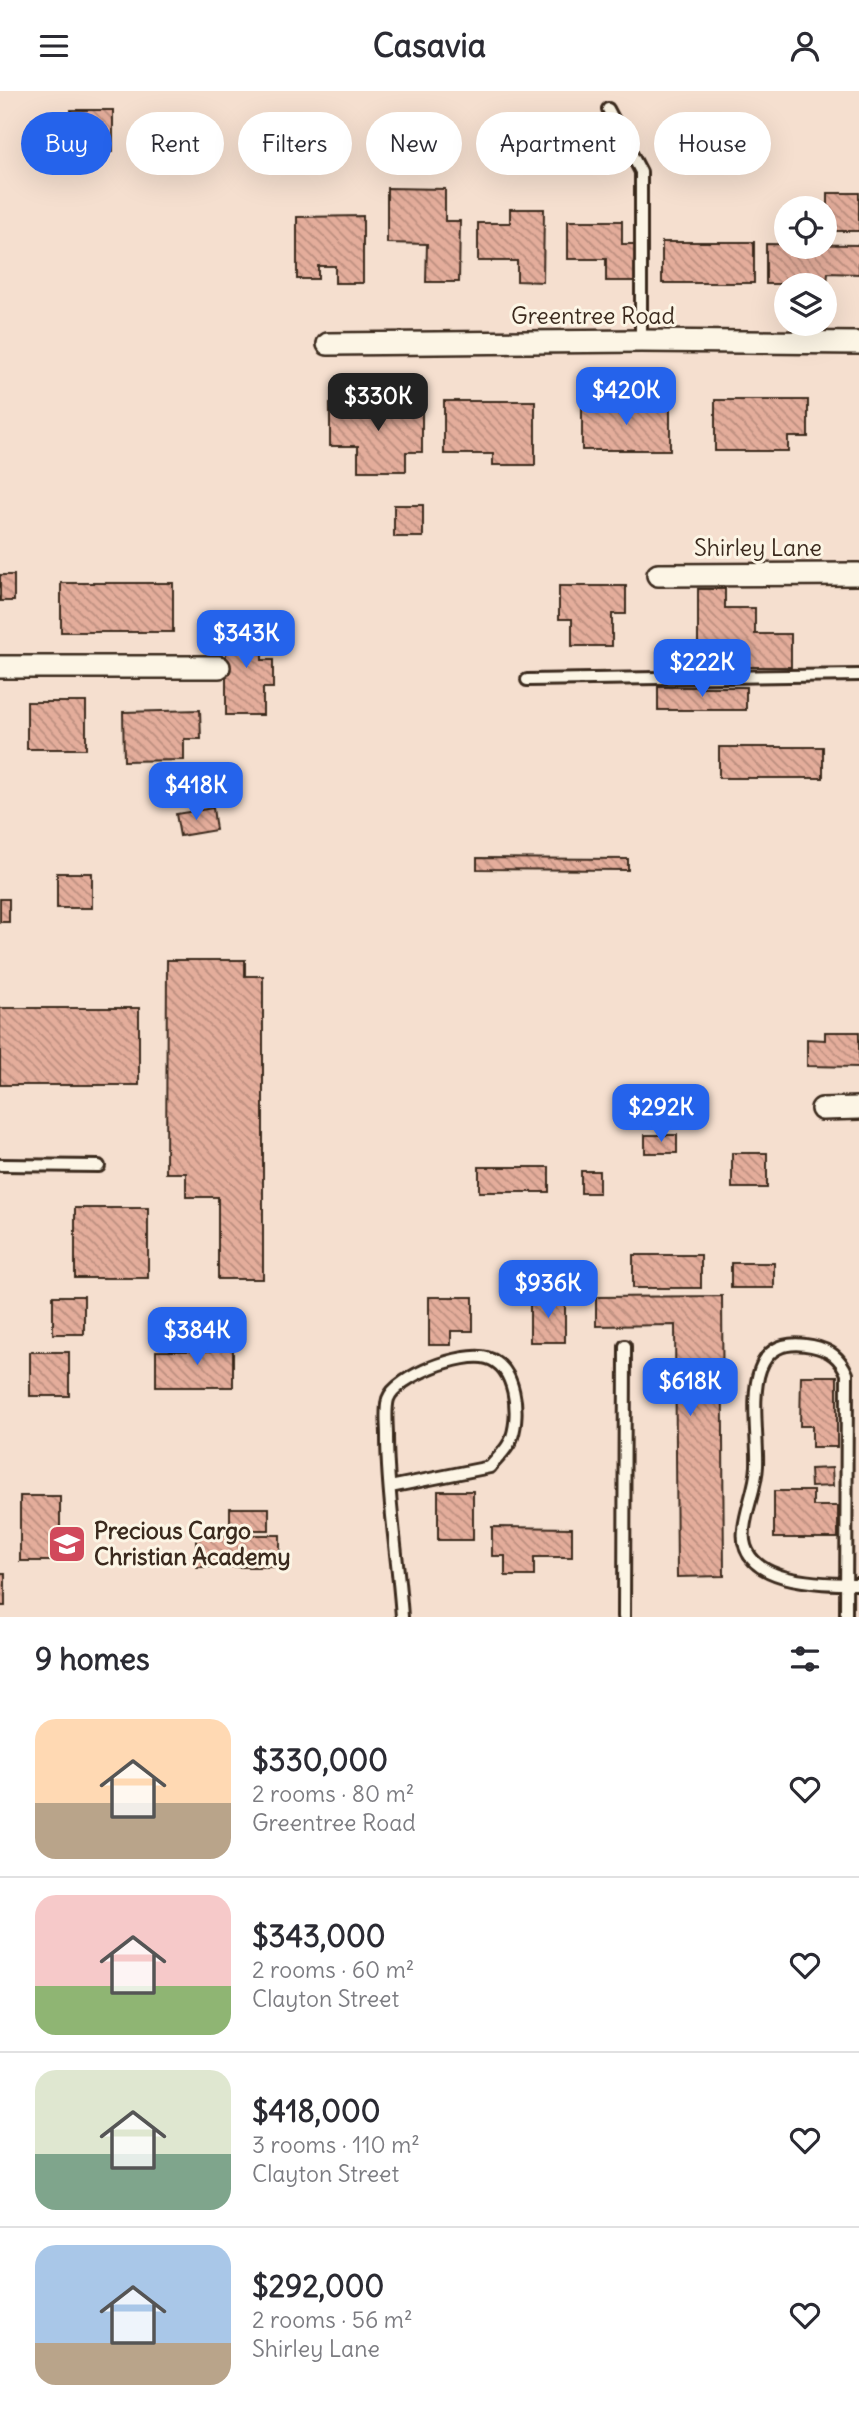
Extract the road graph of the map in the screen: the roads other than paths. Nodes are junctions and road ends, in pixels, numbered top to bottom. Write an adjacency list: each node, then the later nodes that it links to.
1 (608, 109): 2 (lane)
2 (641, 341): 3 (street, Greentree Road); 4 (street, Greentree Road)
3 (859, 343)
4 (328, 344)
5 (859, 574): 6 (street, Shirley Lane)
6 (658, 575)
7 (0, 667): 8 (street)
8 (219, 667)
9 (859, 675): 10 (lane)
10 (527, 680)
11 (859, 1108): 12 (street)
12 (822, 1109)
13 (0, 1165): 14 (lane)
14 (99, 1166)
15 (625, 1346): 20 (lane)
16 (390, 1487): 16 (lane); 19 (lane)
17 (846, 1584): 17 (lane); 18 (lane); 21 (lane)
18 (859, 1584)
19 (402, 1617)
20 (624, 1617)
21 (846, 1617)

